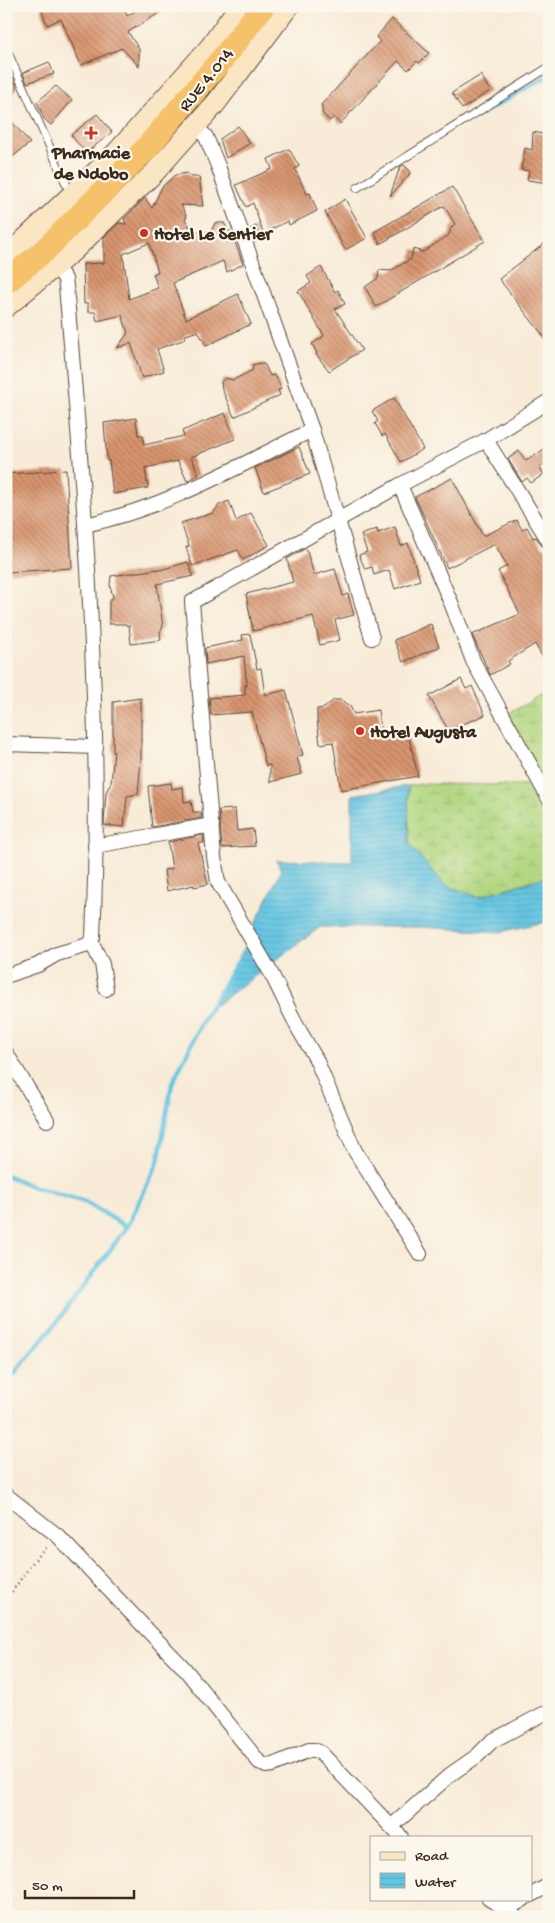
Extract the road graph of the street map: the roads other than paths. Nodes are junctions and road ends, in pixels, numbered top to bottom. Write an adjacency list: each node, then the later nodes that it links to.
1 (239, 6): 8 (main road)
2 (263, 6): 11 (highway, RUE 4.014)
3 (289, 6): 6 (main road)
4 (6, 48): 8 (lane)
5 (549, 67): 7 (lane)
6 (196, 126): 10 (main road); 14 (street)
7 (357, 188)
8 (71, 196): 9 (main road)
9 (6, 257)
10 (55, 265): 12 (main road); 18 (street)
11 (6, 282)
12 (6, 307)
13 (549, 402): 15 (street)
14 (312, 430): 17 (street); 18 (street)
15 (486, 440): 16 (street); 19 (street)
16 (400, 485): 17 (street); 23 (street)
17 (338, 520): 20 (street); 24 (street)
18 (85, 525): 22 (street)
19 (549, 541)
20 (372, 638)
21 (6, 744): 22 (street)
22 (96, 747): 25 (street)
23 (549, 799)
24 (212, 825): 25 (street); 31 (street)
25 (95, 846): 26 (street)
26 (91, 941): 27 (street); 28 (street)
27 (6, 976)
28 (106, 989)
29 (6, 1053): 30 (street)
30 (48, 1120)
31 (420, 1254)
32 (6, 1495): 34 (street)
33 (549, 1711): 34 (street)
34 (397, 1832)
35 (549, 1885): 36 (street)
36 (532, 1894)
37 (491, 1900): 39 (street)
38 (523, 1900): 39 (street)
39 (511, 1913)

